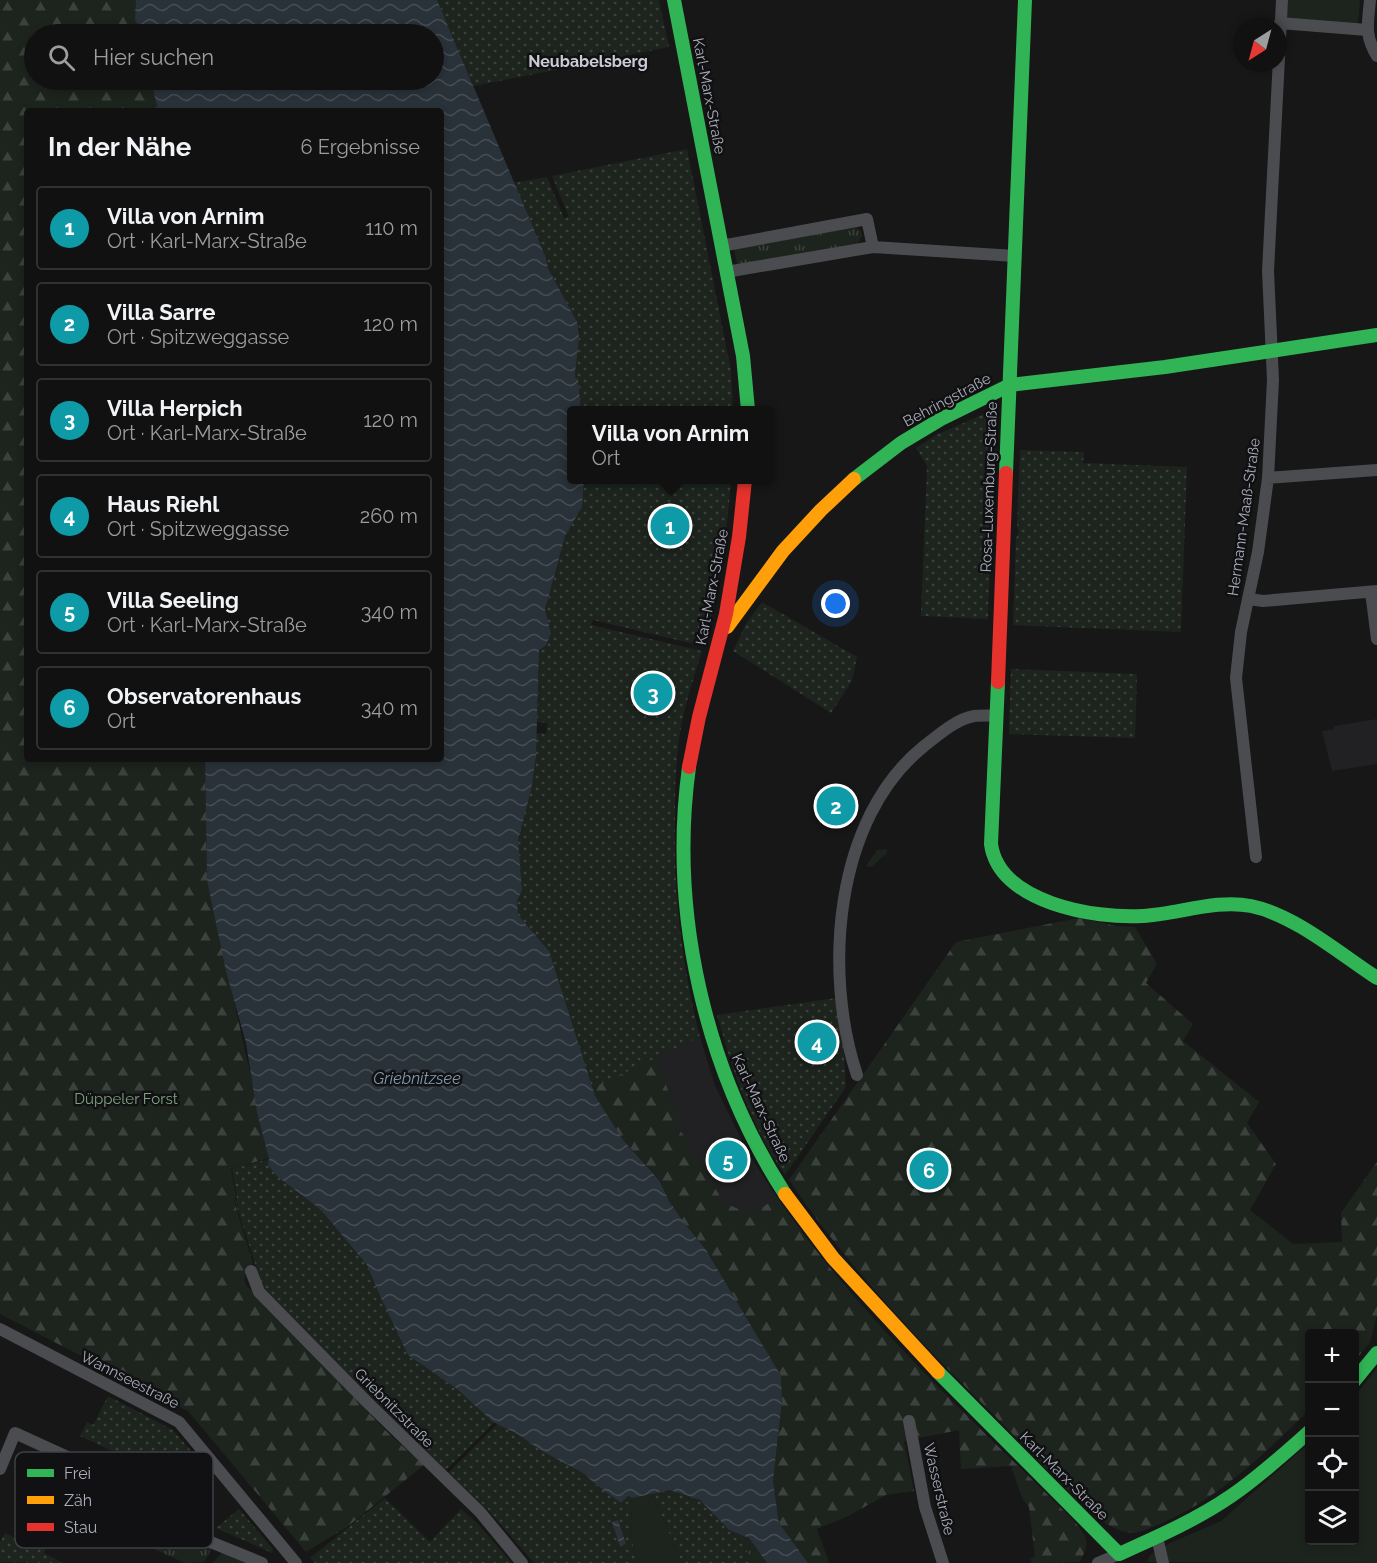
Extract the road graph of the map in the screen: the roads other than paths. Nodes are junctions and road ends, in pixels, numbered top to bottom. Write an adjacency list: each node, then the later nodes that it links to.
1 (674, 0): 10 (street, Karl-Marx-Straße)
2 (1025, 0): 12 (street, Rosa-Luxemburg-Straße)
3 (1282, 0): 5 (street, Hermann-Maaß-Straße)
4 (1370, 0): 7 (street)
5 (1280, 18)
6 (1287, 24): 7 (street)
7 (1367, 30): 8 (street)
8 (1377, 56)
9 (1278, 72): 15 (street, Hermann-Maaß-Straße)
10 (721, 246): 11 (street); 13 (street, Karl-Marx-Straße)
11 (873, 247): 12 (street); 13 (street)
12 (1015, 256): 16 (street, Rosa-Luxemburg-Straße)
13 (726, 272): 17 (street, Karl-Marx-Straße)
14 (1377, 335): 15 (street, Behringstraße)
15 (1272, 351): 16 (street, Behringstraße); 19 (street, Hermann-Maaß-Straße)
16 (1010, 386): 23 (street, Behringstraße); 25 (street, Rosa-Luxemburg-Straße)
17 (748, 406)
18 (1377, 470): 19 (street)
19 (1268, 478): 22 (street, Hermann-Maaß-Straße)
20 (745, 484): 23 (street, Karl-Marx-Straße)
21 (1374, 592): 22 (street); 24 (street)
22 (1248, 599): 26 (street, Hermann-Maaß-Straße)
23 (722, 635): 41 (street, Karl-Marx-Straße)
24 (1377, 639)
25 (997, 715): 27 (street, Rosa-Luxemburg-Straße); 28 (street)
26 (1256, 857)
27 (1377, 978)
28 (857, 1075)
29 (251, 1271): 44 (street, Griebnitzstraße)
30 (0, 1329): 36 (street, Wannseestraße)
31 (1377, 1353): 32 (street)
32 (1359, 1375)
33 (909, 1421): 45 (street, Wasserstraße)
34 (1305, 1436): 39 (street)
35 (56, 1452): 38 (street)
36 (204, 1452)
37 (213, 1463): 43 (street, Wannseestraße)
38 (0, 1469)
39 (1157, 1537): 41 (street); 47 (street)
40 (213, 1543): 42 (street)
41 (1119, 1554): 46 (street)
42 (262, 1563)
43 (296, 1563)
44 (522, 1563)
45 (943, 1563)
46 (1098, 1563)
47 (1163, 1563)

